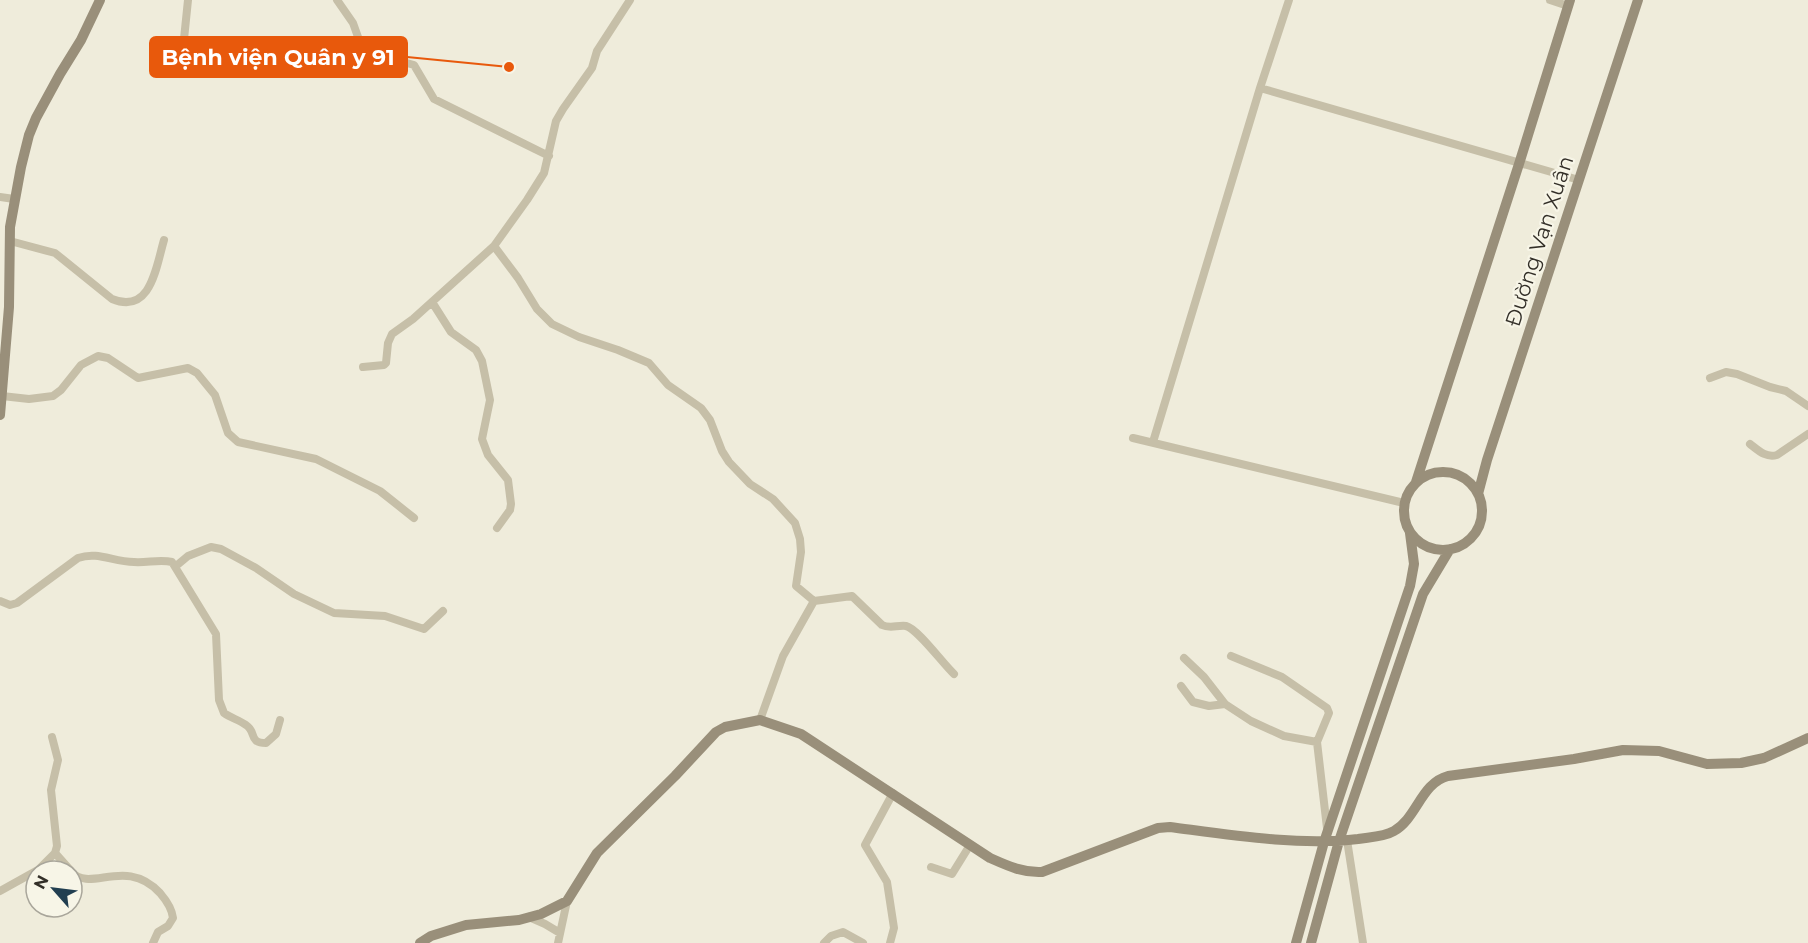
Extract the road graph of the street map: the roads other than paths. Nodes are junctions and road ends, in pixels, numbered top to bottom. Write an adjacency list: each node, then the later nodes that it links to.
1 (100, 0): 15 (street)
2 (188, 0): 9 (street)
3 (337, 0): 11 (street)
4 (630, 0): 11 (street)
5 (1289, 0): 10 (street)
6 (1550, 0): 8 (street)
7 (1638, 0): 13 (street, Đường Vạn Xuân)
8 (1569, 3): 12 (street, Đường Vạn Xuân)
9 (231, 46)
10 (1260, 88): 12 (street); 28 (street)
11 (549, 156): 19 (street)
12 (1519, 164): 13 (street); 30 (street, Đường Vạn Xuân)
13 (1579, 180): 31 (street, Đường Vạn Xuân)
14 (0, 197): 15 (street)
15 (14, 199): 16 (street)
16 (5, 228): 18 (street)
17 (164, 240): 18 (street)
18 (10, 241): 23 (street)
19 (494, 246): 20 (street); 39 (street)
20 (432, 302): 21 (street); 34 (street)
21 (363, 367)
22 (1710, 378): 24 (street)
23 (2, 396): 25 (street); 33 (street)
24 (1808, 406)
25 (0, 415)
26 (1808, 434): 29 (street)
27 (1133, 438): 28 (street)
28 (1153, 442): 32 (street)
29 (1750, 444)
30 (1416, 482): 31 (street); 32 (street)
31 (1478, 494): 36 (street)
32 (1404, 502): 35 (street)
33 (414, 518)
34 (497, 528)
35 (1410, 533): 36 (street); 52 (street)
36 (1450, 549): 53 (street)
37 (176, 566): 38 (street); 40 (street); 46 (street)
38 (0, 601)
39 (814, 601): 43 (street); 47 (street)
40 (443, 611)
41 (1231, 656): 50 (street)
42 (1184, 658): 45 (street)
43 (954, 674)
44 (1181, 686): 45 (street)
45 (1225, 704): 50 (street)
46 (280, 720)
47 (760, 720): 51 (street); 62 (street)
48 (52, 737): 55 (street)
49 (1808, 738): 53 (street)
50 (1317, 742): 52 (street)
51 (893, 793): 54 (street); 70 (street)
52 (1326, 837): 53 (street); 54 (street); 71 (street)
53 (1343, 841): 72 (street); 73 (street)
54 (970, 845): 58 (street)
55 (55, 853): 56 (street); 57 (street)
56 (49, 859)
57 (60, 859)
58 (931, 867)
59 (24, 878): 61 (street)
60 (84, 880): 65 (street)
61 (0, 891)
62 (567, 901): 63 (street); 64 (street)
63 (529, 917): 64 (street); 66 (street)
64 (560, 933): 67 (street)
65 (153, 943)
66 (420, 943)
67 (558, 943)
68 (824, 943): 69 (street)
69 (863, 943)
70 (890, 943)
71 (1296, 943)
72 (1311, 943)
73 (1363, 943)

